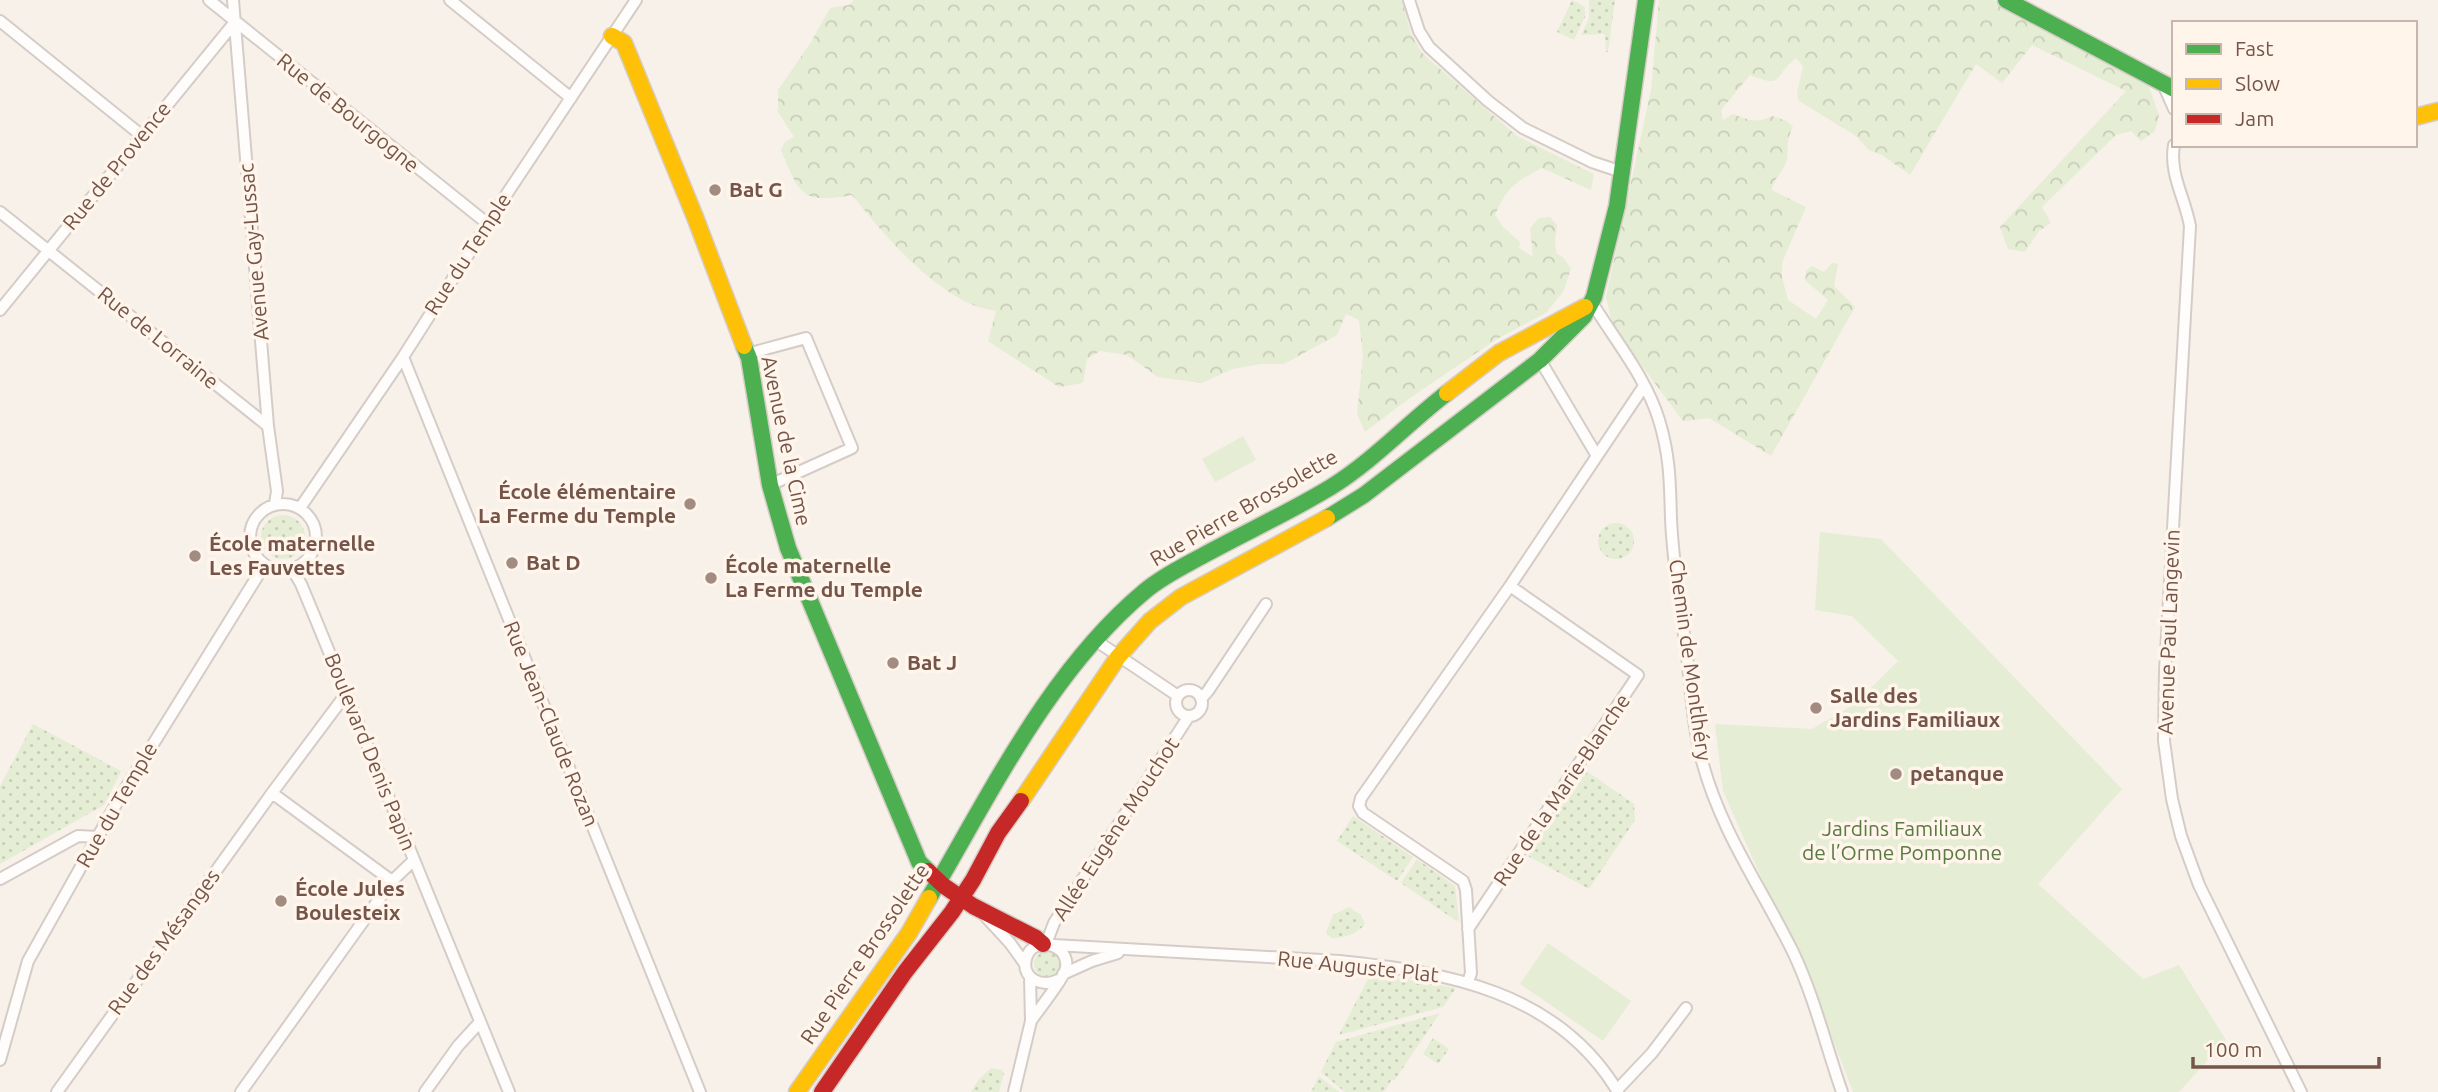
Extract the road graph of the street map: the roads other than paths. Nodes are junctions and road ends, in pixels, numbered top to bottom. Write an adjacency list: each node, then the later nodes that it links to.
1 (209, 0): 10 (street, Rue de Bourgogne)
2 (233, 0): 10 (street, Avenue Gay-Lussac)
3 (450, 0): 13 (street)
4 (636, 0): 11 (street, Rue du Temple)
5 (1409, 0): 20 (street)
6 (1646, 0): 20 (main road)
7 (2006, 0): 12 (main road)
8 (2023, 0): 12 (main road)
9 (0, 21): 18 (street)
10 (235, 22): 18 (street, Rue de Provence); 22 (street, Rue de Bourgogne); 30 (street, Avenue Gay-Lussac)
11 (612, 36): 13 (street, Rue du Temple); 26 (main road, Avenue de la Cime)
12 (2170, 84)
13 (571, 98): 22 (street, Rue du Temple)
14 (2438, 102): 15 (main road)
15 (2417, 107)
16 (2438, 111): 17 (main road)
17 (2417, 116)
18 (141, 135): 23 (street, Rue de Provence)
19 (2174, 147): 74 (street, Avenue Paul Langevin)
20 (1622, 172): 24 (main road)
21 (0, 212): 23 (street, Rue de Lorraine)
22 (488, 225): 27 (street, Rue du Temple)
23 (48, 251): 25 (street, Rue de Provence); 30 (street, Rue de Lorraine)
24 (1590, 304): 28 (main road); 29 (street, Chemin de Montlhéry); 39 (main road, Rue Pierre Brossolette)
25 (0, 310)
26 (747, 354): 32 (main road, Avenue de la Cime); 32 (street)
27 (403, 357): 34 (street, Rue du Temple); 69 (street, Rue Jean-Claude Rozan)
28 (1540, 360): 31 (street); 40 (main road)
29 (1644, 386): 31 (street, Rue de la Marie-Blanche); 73 (street, Chemin de Montlhéry)
30 (268, 426): 33 (street, Avenue Gay-Lussac)
31 (1597, 456): 37 (street, Rue de la Marie-Blanche)
32 (770, 485): 50 (main road, Avenue de la Cime)
33 (275, 504): 34 (street); 35 (street)
34 (300, 508): 36 (street)
35 (261, 563): 36 (street); 46 (street, Rue du Temple)
36 (292, 569): 41 (street, Boulevard Denis Papin)
37 (1510, 586): 53 (street, Rue de la Marie-Blanche); 53 (street, Rue de la Marie-Blanche)
38 (1266, 604): 43 (street, Allée Eugène Mouchot)
39 (1095, 640): 40 (street); 50 (main road, Rue Pierre Brossolette)
40 (1118, 657): 42 (street); 51 (main road)
41 (346, 694): 45 (street, Rue des Mésanges); 47 (street, Boulevard Denis Papin)
42 (1178, 696): 43 (street); 44 (street, Allée Eugène Mouchot)
43 (1201, 699): 44 (street, Allée Eugène Mouchot)
44 (1189, 716): 54 (street, Allée Eugène Mouchot)
45 (272, 793): 49 (street); 65 (street, Rue des Mésanges)
46 (98, 837): 48 (street); 63 (street, Rue du Temple)
47 (414, 860): 49 (street); 62 (street, Boulevard Denis Papin)
48 (0, 879)
49 (392, 881): 66 (street)
50 (939, 882): 51 (main road, Avenue de la Cime); 70 (main road, Rue Pierre Brossolette)
51 (962, 897): 52 (main road, Avenue de la Cime); 71 (main road, Rue Pierre Brossolette)
52 (982, 912): 54 (main road, Avenue de la Cime); 56 (street)
53 (1468, 929): 59 (street, Rue de la Marie-Blanche)
54 (1047, 944): 55 (street, Rue Auguste Plat); 56 (street); 58 (street)
55 (1127, 950): 58 (street, Rue Auguste Plat); 59 (street, Rue Auguste Plat)
56 (1025, 964): 57 (street)
57 (1030, 977): 58 (street); 61 (street)
58 (1060, 977): 61 (street)
59 (1468, 982): 64 (street, Rue Auguste Plat)
60 (1686, 1008): 64 (street)
61 (1031, 1021): 72 (street)
62 (480, 1022): 67 (street); 68 (street, Boulevard Denis Papin)
63 (0, 1060)
64 (1618, 1091)
65 (57, 1092)
66 (241, 1092)
67 (425, 1092)
68 (509, 1092)
69 (700, 1092)
70 (797, 1092)
71 (822, 1092)
72 (1014, 1092)
73 (1843, 1092)
74 (2301, 1092)

